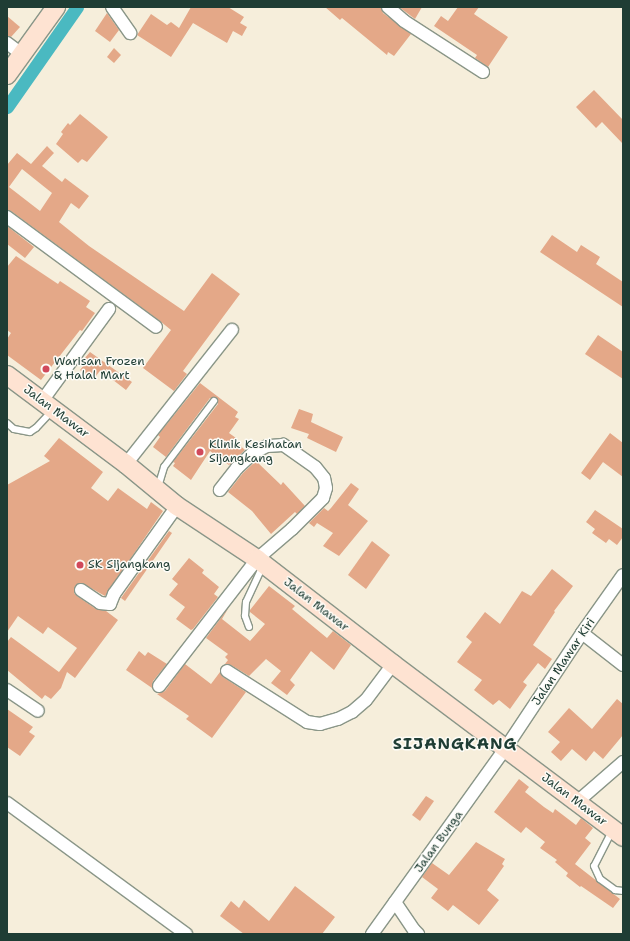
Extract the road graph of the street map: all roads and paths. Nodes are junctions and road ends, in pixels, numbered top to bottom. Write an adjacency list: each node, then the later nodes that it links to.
1 (56, 7): 6 (street)
2 (112, 7): 4 (street)
3 (388, 7): 7 (street)
4 (130, 33)
5 (7, 43): 6 (street)
6 (23, 55): 8 (street)
7 (483, 72)
8 (7, 75)
9 (7, 217): 11 (street)
10 (109, 309): 15 (street)
11 (156, 328)
12 (232, 330): 17 (street)
13 (7, 376): 15 (street, Jalan Mawar)
14 (214, 401): 18 (lane)
15 (48, 405): 16 (lane); 17 (street, Jalan Mawar)
16 (7, 423)
17 (126, 464): 18 (street, Jalan Mawar)
18 (157, 489): 20 (street, Jalan Mawar)
19 (220, 490): 21 (street)
20 (177, 506): 21 (street, Jalan Mawar); 23 (street)
21 (260, 562): 24 (lane); 26 (street, Jalan Mawar); 29 (street)
22 (623, 575): 25 (street, Jalan Mawar Kiri)
23 (81, 590)
24 (249, 627)
25 (582, 633): 27 (street); 32 (street, Jalan Mawar Kiri)
26 (393, 664): 28 (street); 32 (street, Jalan Mawar)
27 (623, 665)
28 (228, 671)
29 (159, 686)
30 (7, 690): 31 (street)
31 (38, 712)
32 (505, 749): 34 (street, Jalan Mawar); 38 (street, Jalan Bunga)
33 (623, 762): 34 (street)
34 (577, 802): 36 (street, Jalan Mawar)
35 (7, 803): 39 (street)
36 (618, 833): 37 (lane)
37 (623, 891)
38 (395, 902): 40 (street, Jalan Bunga); 41 (street)
39 (186, 934)
40 (372, 934)
41 (418, 934)

